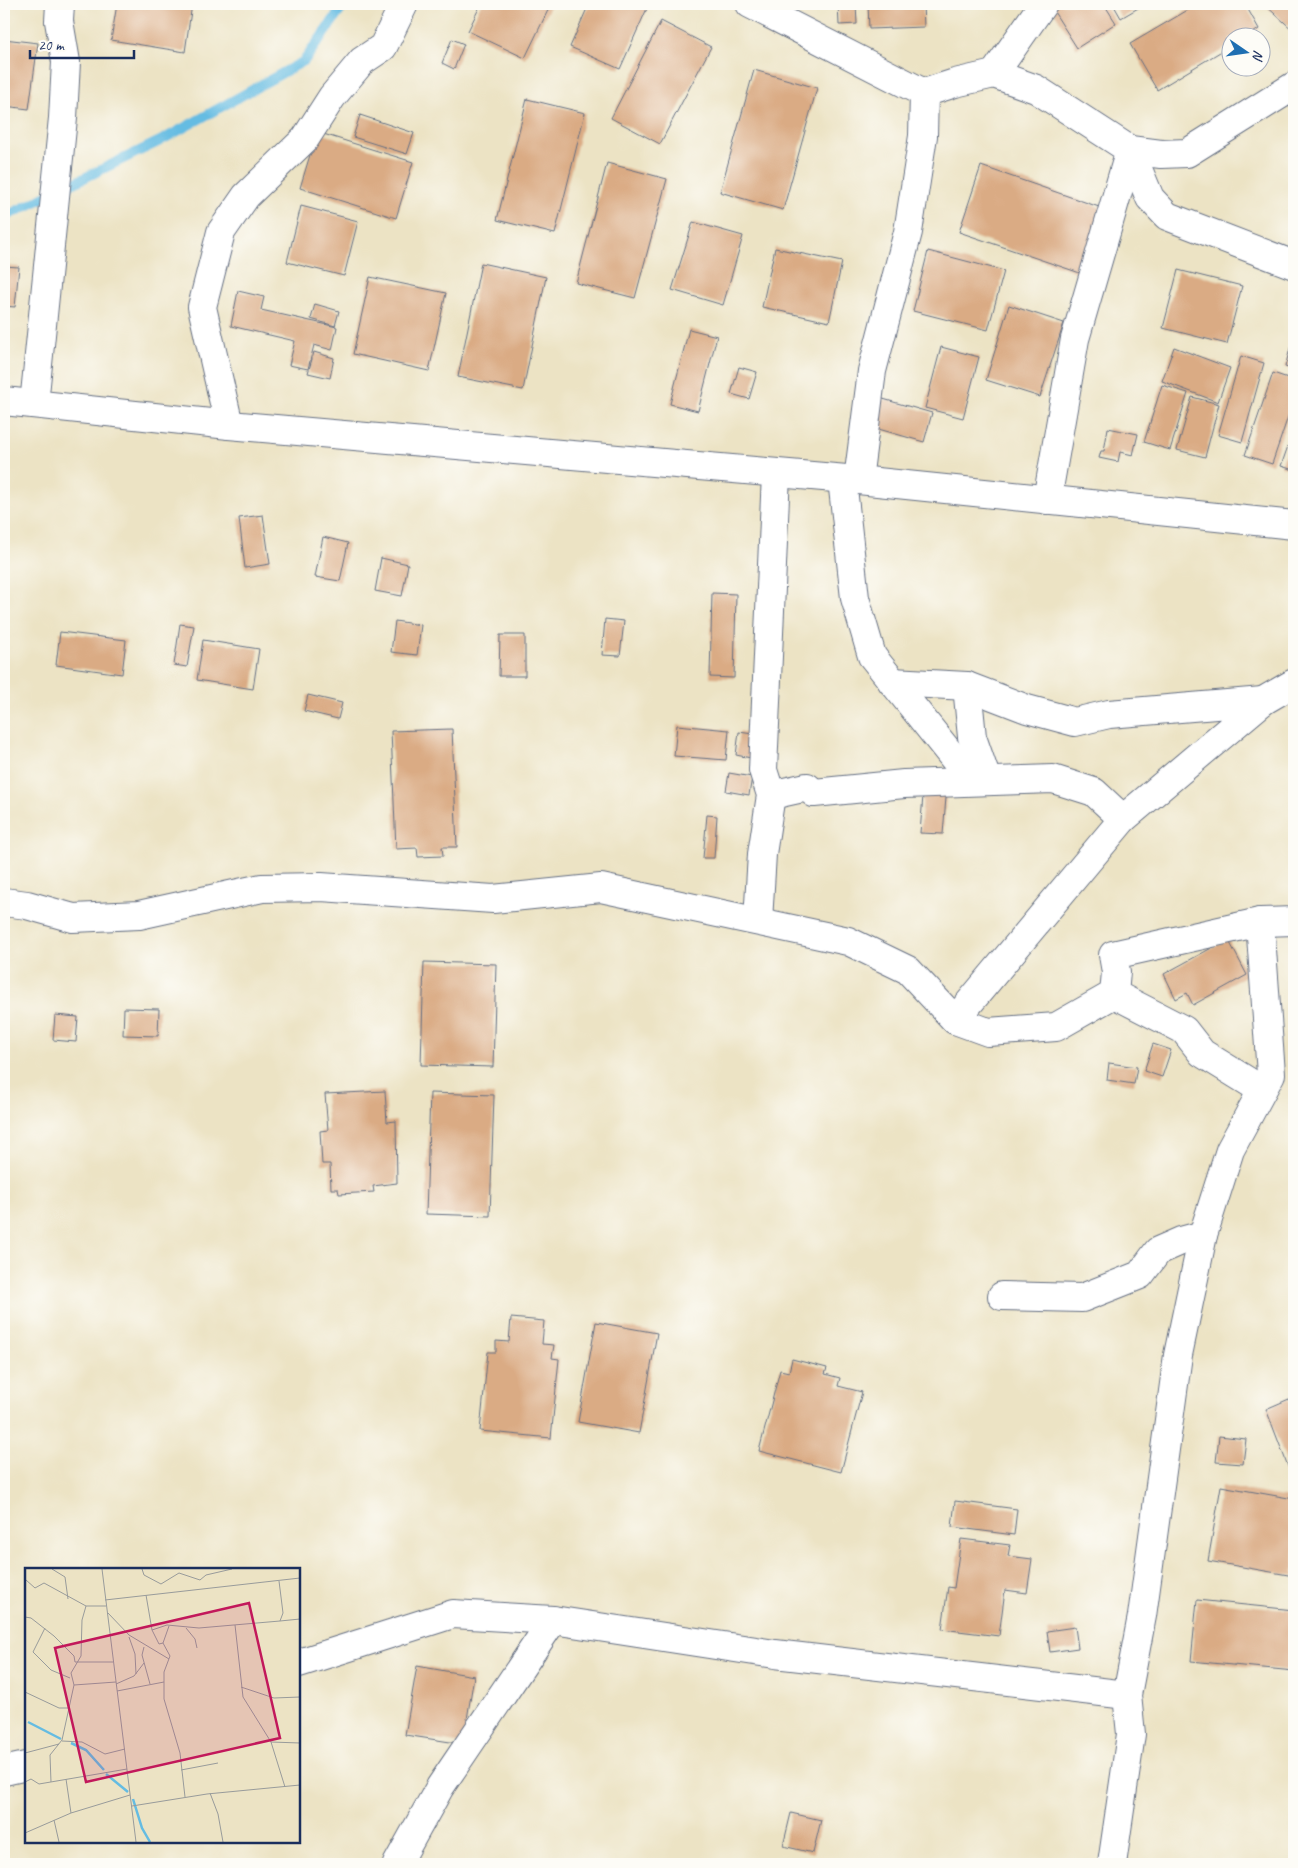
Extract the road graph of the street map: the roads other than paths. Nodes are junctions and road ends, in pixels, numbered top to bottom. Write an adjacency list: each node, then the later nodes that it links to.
1 (60, 4): 11 (street)
2 (404, 4): 12 (street)
3 (750, 4): 7 (street)
4 (1043, 4): 5 (street)
5 (994, 74): 7 (street); 8 (street)
6 (1294, 86): 8 (street)
7 (924, 93): 14 (street)
8 (1130, 150): 9 (street); 15 (street)
9 (1294, 265)
10 (4, 400): 11 (street)
11 (34, 404): 12 (street)
12 (229, 425): 13 (street)
13 (776, 474): 14 (street); 22 (street)
14 (850, 480): 15 (street); 17 (street)
15 (1047, 500): 16 (street)
16 (1294, 525)
17 (892, 682): 19 (street); 21 (street)
18 (1294, 683): 20 (street)
19 (967, 686): 20 (street); 21 (street)
20 (1263, 701): 23 (street)
21 (979, 781): 22 (street); 23 (street)
22 (771, 795): 25 (street)
23 (1123, 820): 29 (street)
24 (4, 902): 25 (street)
25 (758, 921): 29 (street)
26 (1294, 921): 27 (street)
27 (1260, 922): 28 (street); 30 (street)
28 (1114, 994): 29 (street); 30 (street)
29 (955, 1020)
30 (1262, 1090): 31 (street)
31 (1203, 1235): 32 (street); 35 (street)
32 (1002, 1296)
33 (553, 1620): 34 (street); 35 (street); 38 (street)
34 (300, 1663)
35 (1127, 1694): 39 (street)
36 (25, 1766): 37 (street)
37 (4, 1771)
38 (397, 1864)
39 (1112, 1864)

